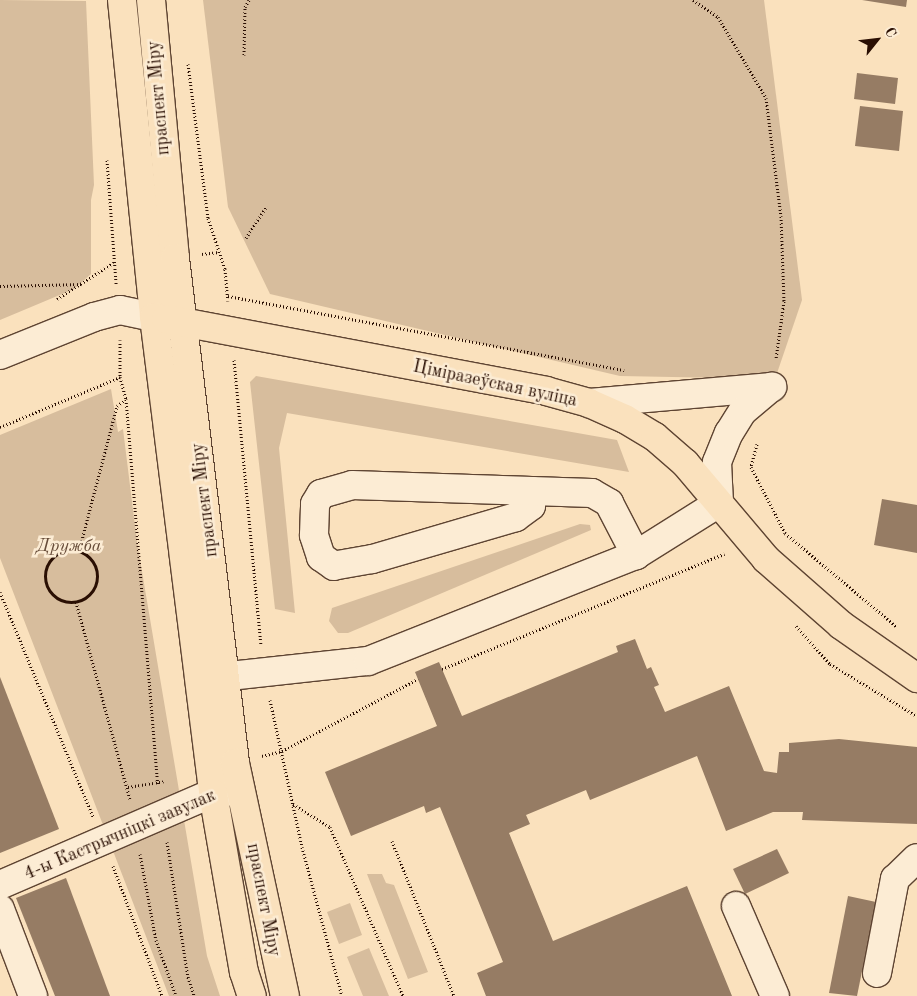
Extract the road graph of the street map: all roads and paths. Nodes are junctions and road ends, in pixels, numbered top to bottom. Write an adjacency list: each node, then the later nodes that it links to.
1 (122, 0): 15 (main road, праспект Міру)
2 (151, 0): 16 (main road, праспект Міру)
3 (249, 0): 5 (path)
4 (693, 0): 20 (path)
5 (244, 55)
6 (187, 57): 17 (path)
7 (107, 156): 10 (path)
8 (267, 206): 9 (path)
9 (246, 238)
10 (113, 263): 11 (path); 14 (path)
11 (84, 284): 12 (path); 13 (path)
12 (0, 286)
13 (51, 303)
14 (120, 310): 15 (street); 18 (street); 19 (path)
15 (154, 317): 16 (main road, Ціміразеўская вуліца); 36 (main road, праспект Міру)
16 (184, 323): 17 (main road, Ціміразеўская вуліца); 33 (main road, праспект Міру)
17 (232, 330): 22 (main road, Ціміразеўская вуліца); 32 (path)
18 (0, 355)
19 (120, 377): 21 (path); 23 (path)
20 (772, 387): 22 (street); 25 (street)
21 (126, 399): 26 (path); 40 (path)
22 (589, 403): 25 (main road, Ціміразеўская вуліца)
23 (0, 427)
24 (533, 491): 24 (street); 28 (street)
25 (719, 503): 28 (street); 34 (main road, Ціміразеўская вуліца)
26 (79, 551): 26 (path)
27 (729, 551): 31 (path)
28 (636, 555): 32 (street)
29 (0, 592): 46 (path)
30 (792, 622): 37 (path)
31 (442, 669)
32 (264, 673): 33 (street); 38 (path)
33 (225, 677): 36 (street); 42 (main road, праспект Міру)
34 (917, 678)
35 (418, 679): 38 (path)
36 (198, 680): 43 (main road, праспект Міру)
37 (917, 716)
38 (282, 751): 39 (path); 44 (path)
39 (260, 756)
40 (158, 782): 41 (path); 45 (path)
41 (128, 787)
42 (241, 790): 43 (street, 4-ы Кастрычніцкі завулак); 57 (main road, праспект Міру)
43 (212, 794): 45 (street, 4-ы Кастрычніцкі завулак); 56 (main road, праспект Міру)
44 (293, 804): 58 (path); 59 (path)
45 (162, 814): 46 (street, 4-ы Кастрычніцкі завулак); 55 (path)
46 (103, 839): 49 (street, 4-ы Кастрычніцкі завулак); 54 (path)
47 (392, 841): 60 (path)
48 (917, 858): 52 (street)
49 (0, 885)
50 (736, 906): 61 (street)
51 (0, 910): 53 (street)
52 (877, 973)
53 (33, 996)
54 (162, 996)
55 (194, 996)
56 (252, 996)
57 (284, 996)
58 (342, 996)
59 (403, 996)
60 (454, 996)
61 (775, 996)

